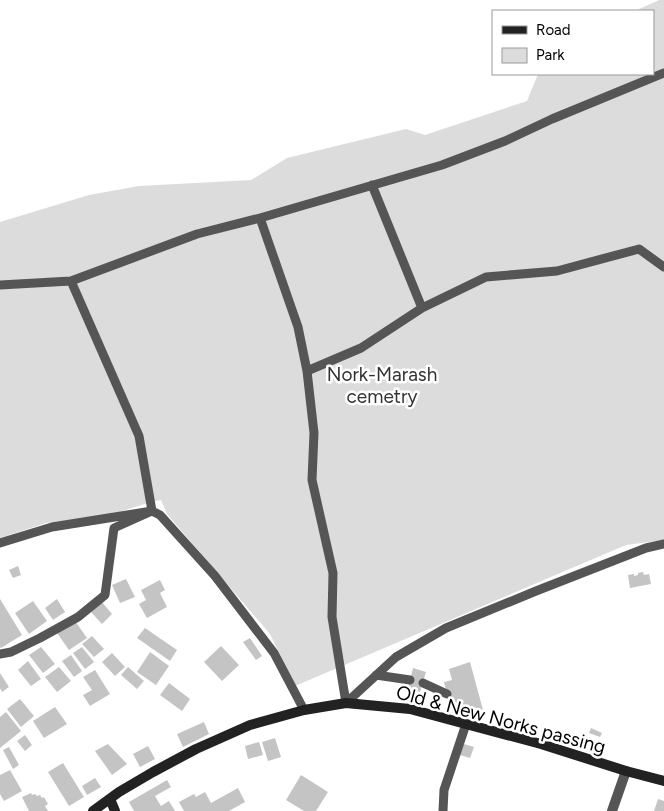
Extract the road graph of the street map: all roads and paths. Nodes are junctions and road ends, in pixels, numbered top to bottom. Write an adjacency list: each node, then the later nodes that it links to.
1 (664, 74): 2 (lane)
2 (372, 186): 3 (lane); 7 (lane)
3 (260, 218): 5 (lane); 8 (lane)
4 (664, 267): 7 (lane)
5 (71, 281): 6 (lane); 9 (lane)
6 (0, 285)
7 (422, 308): 8 (lane)
8 (307, 371): 17 (lane)
9 (152, 511): 10 (lane); 12 (lane); 18 (lane)
10 (0, 543)
11 (664, 544): 13 (lane)
12 (0, 654)
13 (376, 675): 14 (lane); 17 (lane)
14 (410, 680)
15 (423, 683): 16 (lane)
16 (447, 694)
17 (346, 703): 18 (street, Old & New Norks passing); 19 (street, Old & New Norks passing)
18 (304, 710): 22 (street, Old & New Norks passing)
19 (466, 724): 20 (street, Old & New Norks passing); 25 (lane)
20 (626, 771): 21 (street, Old & New Norks passing); 26 (street)
21 (664, 782)
22 (110, 799): 23 (street, Old & New Norks passing); 24 (street)
23 (93, 811)
24 (115, 811)
25 (443, 811)
26 (612, 811)

